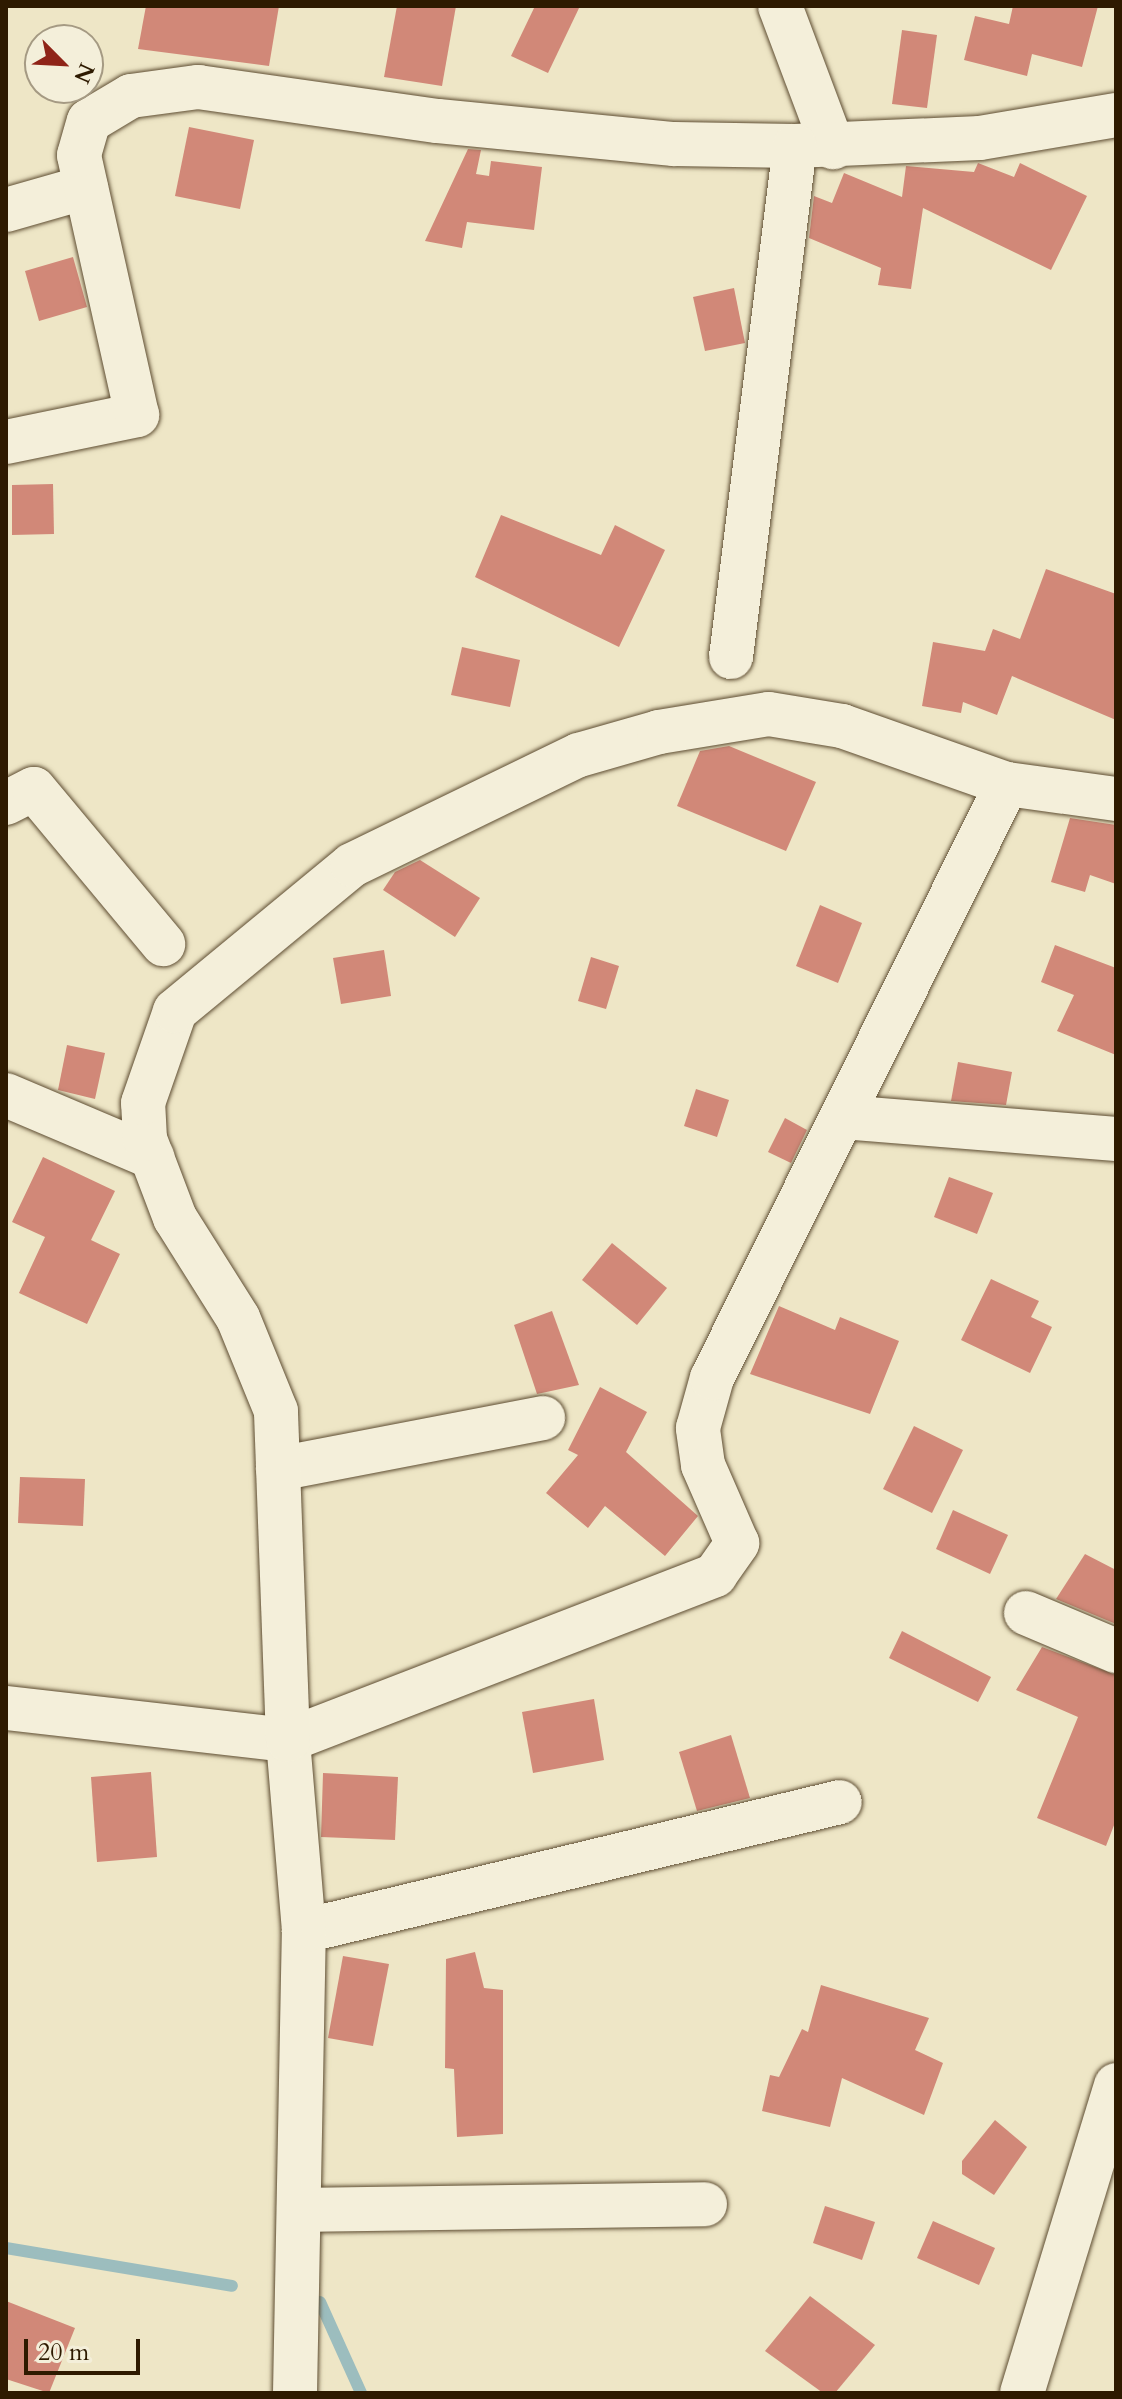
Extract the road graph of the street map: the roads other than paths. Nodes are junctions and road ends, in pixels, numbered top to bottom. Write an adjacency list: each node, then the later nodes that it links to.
1 (780, 6): 3 (street)
2 (1116, 115): 3 (street)
3 (814, 147): 4 (street); 7 (street)
4 (86, 187): 5 (street); 6 (street)
5 (6, 210)
6 (6, 442)
7 (731, 657)
8 (1007, 784): 9 (street); 13 (street); 15 (street)
9 (1116, 799)
10 (6, 803): 11 (street)
11 (163, 944)
12 (6, 1095): 15 (street)
13 (843, 1117): 14 (street); 21 (street)
14 (1116, 1139)
15 (152, 1157): 17 (street)
16 (543, 1418): 17 (street)
17 (278, 1469): 21 (street)
18 (1026, 1613): 19 (street)
19 (1116, 1651)
20 (6, 1708): 21 (street)
21 (288, 1740): 23 (street)
22 (840, 1802): 23 (street)
23 (304, 1931): 26 (street)
24 (1116, 2085): 28 (street)
25 (705, 2204): 26 (street)
26 (299, 2210): 27 (street)
27 (295, 2393)
28 (1022, 2393)

